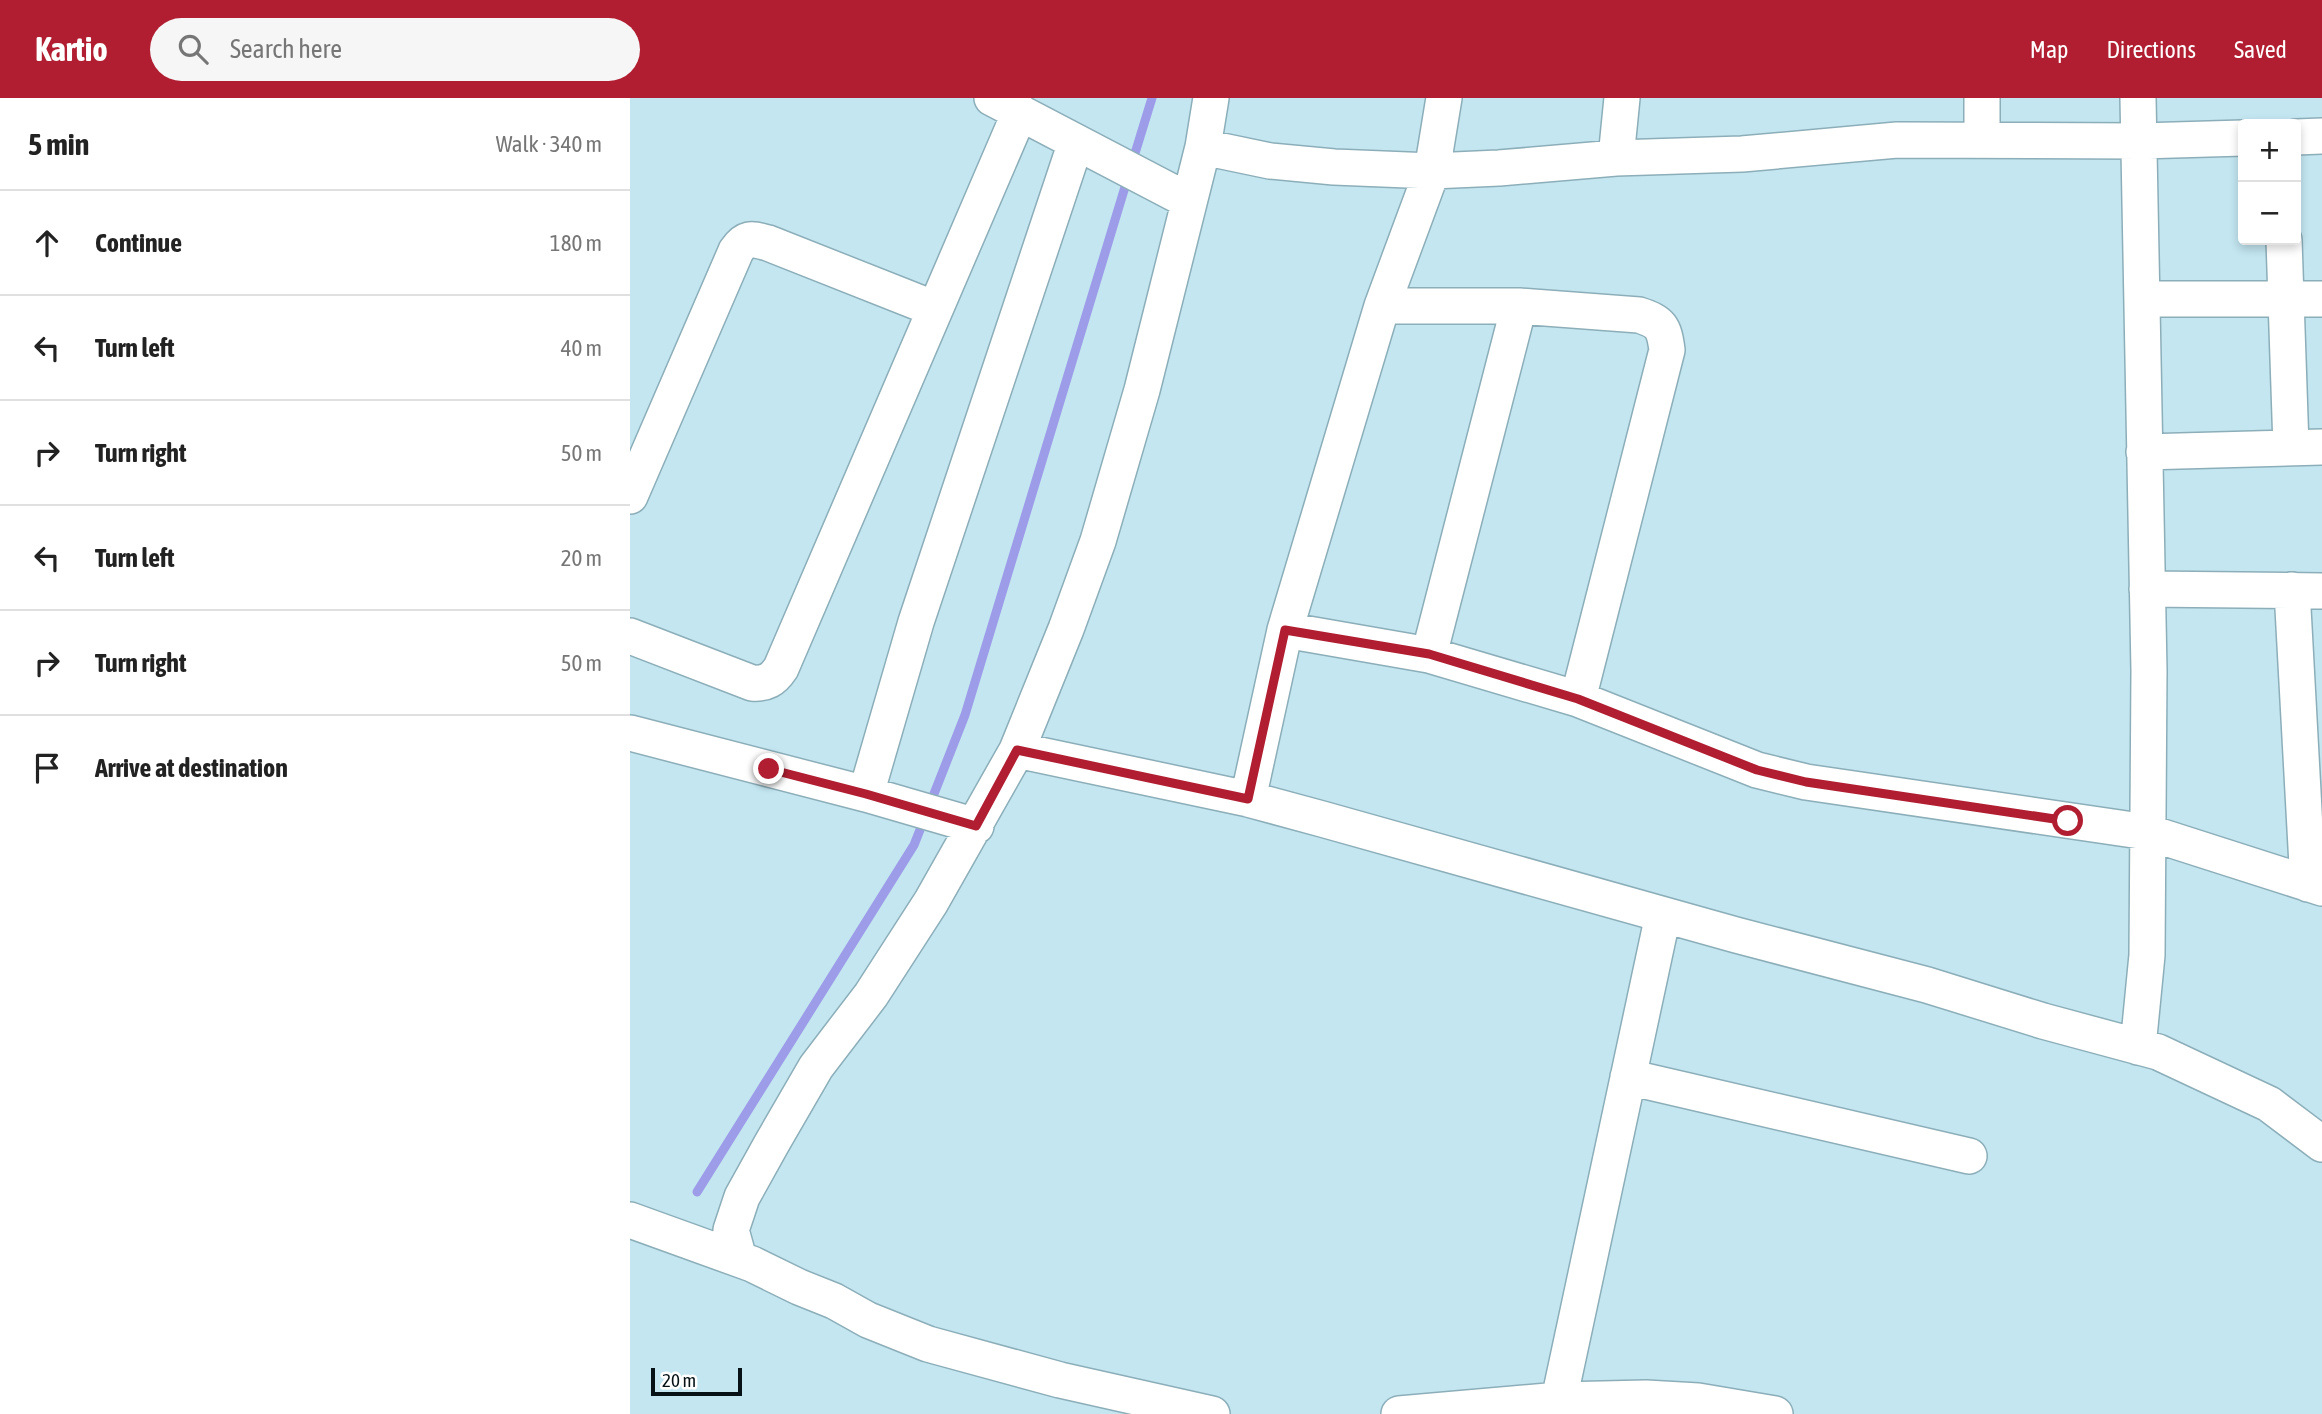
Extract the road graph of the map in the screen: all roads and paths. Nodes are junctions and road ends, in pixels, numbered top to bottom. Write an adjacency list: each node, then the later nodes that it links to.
1 (1211, 98): 13 (street)
2 (1444, 98): 15 (street)
3 (1622, 98): 14 (street)
4 (1982, 98): 10 (street)
5 (2138, 98): 11 (street)
6 (1006, 105): 12 (street); 23 (street)
7 (2322, 136): 8 (street)
8 (2301, 137)
9 (2238, 138): 11 (street)
10 (1982, 140): 11 (street); 14 (street)
11 (2140, 141): 18 (street)
12 (1076, 142): 16 (street); 35 (street)
13 (1203, 147): 15 (street); 16 (street)
14 (1616, 158): 15 (street)
15 (1432, 171): 21 (street)
16 (1189, 201): 34 (street)
17 (2284, 245): 19 (street)
18 (2143, 299): 19 (street); 25 (street)
19 (2286, 299): 20 (street); 24 (street)
20 (2322, 299)
21 (1382, 306): 22 (street); 29 (street)
22 (1519, 306): 31 (street); 32 (street)
23 (935, 309): 26 (street); 30 (street)
24 (2306, 447): 25 (street)
25 (2144, 452): 27 (street)
26 (630, 496)
27 (2147, 589): 28 (street); 38 (street)
28 (2307, 591): 39 (street)
29 (1285, 630): 31 (street); 36 (street)
30 (630, 636)
31 (1429, 654): 32 (street)
32 (1578, 699): 38 (street)
33 (631, 739): 35 (street)
34 (1017, 750): 36 (street); 37 (street)
35 (866, 794): 37 (street)
36 (1248, 799): 40 (street)
37 (976, 826): 46 (street)
38 (2147, 832): 39 (street); 41 (street)
39 (2315, 886)
40 (1663, 915): 41 (street); 42 (street)
41 (2138, 1047): 43 (street)
42 (1628, 1077): 44 (street); 47 (street)
43 (2322, 1144)
44 (1969, 1156)
45 (630, 1220): 46 (street)
46 (739, 1259): 48 (street)
47 (1559, 1401): 49 (street); 50 (street)
48 (1212, 1414)
49 (1399, 1414)
50 (1775, 1414)

